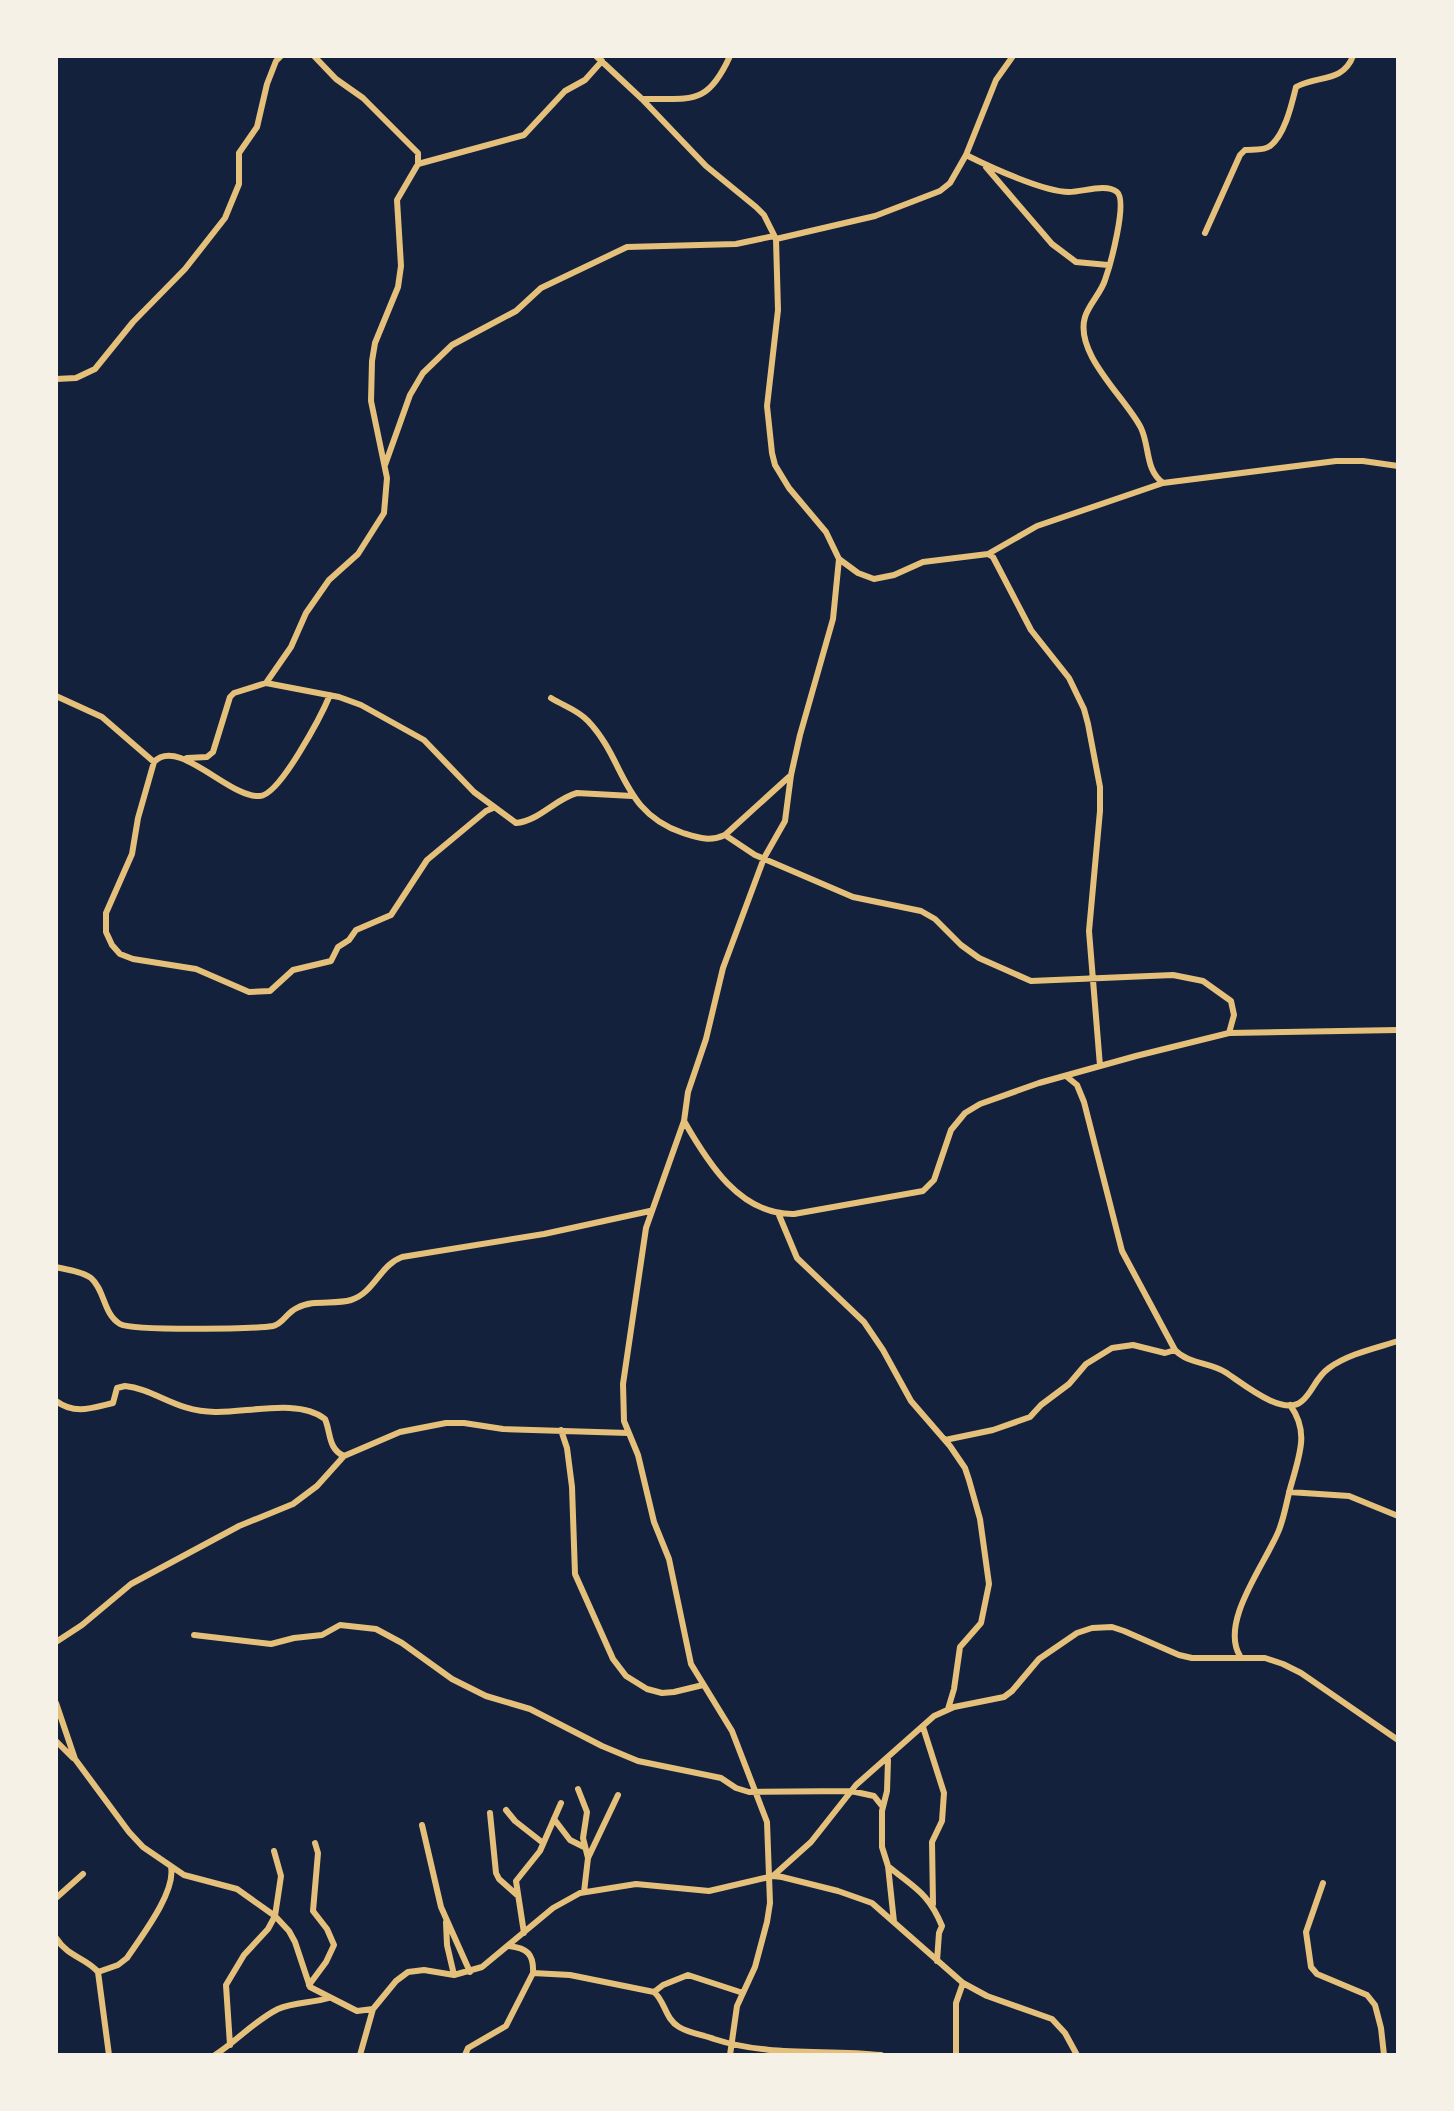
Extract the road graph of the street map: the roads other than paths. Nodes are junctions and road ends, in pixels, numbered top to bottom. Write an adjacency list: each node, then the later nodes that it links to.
1 (281, 56): 14 (street)
2 (314, 56): 9 (street)
3 (730, 56): 7 (street)
4 (1013, 56): 8 (street)
5 (1353, 56): 11 (street)
6 (599, 59): 7 (street); 9 (street)
7 (642, 99): 12 (street)
8 (966, 155): 10 (street); 12 (street)
9 (418, 164): 15 (street)
10 (984, 164): 13 (street); 13 (street)
11 (1205, 233)
12 (775, 238): 15 (street); 19 (street)
13 (1108, 265): 17 (street)
14 (56, 379)
15 (385, 465): 20 (street)
16 (1398, 466): 17 (street)
17 (1163, 483): 18 (street)
18 (988, 554): 19 (street); 31 (street)
19 (839, 559): 26 (street)
20 (266, 683): 21 (street); 24 (street)
21 (330, 695): 24 (street); 28 (street)
22 (56, 696): 25 (street)
23 (551, 698): 27 (street)
24 (187, 758): 25 (street)
25 (154, 762): 28 (street)
26 (791, 775): 29 (street); 30 (street)
27 (632, 796): 28 (street); 29 (street)
28 (493, 808)
29 (725, 835): 30 (street)
30 (764, 858): 31 (street); 36 (street)
31 (1092, 980): 33 (street); 34 (street)
32 (1398, 1030): 33 (street)
33 (1229, 1033): 34 (street)
34 (1100, 1066): 35 (street)
35 (1066, 1076): 38 (street); 41 (street)
36 (684, 1121): 37 (street); 38 (street)
37 (650, 1211): 39 (street); 45 (street)
38 (779, 1215): 46 (street)
39 (56, 1267)
40 (1398, 1341): 43 (street)
41 (1175, 1350): 43 (street); 46 (street)
42 (56, 1401): 47 (street)
43 (1290, 1405): 48 (street)
44 (561, 1430): 45 (street); 47 (street); 53 (street)
45 (628, 1433): 53 (street)
46 (945, 1440): 55 (street)
47 (344, 1456): 51 (street)
48 (1289, 1492): 49 (street); 52 (street)
49 (1398, 1516)
50 (194, 1635): 63 (street)
51 (56, 1642)
52 (1240, 1656): 55 (street); 57 (street)
53 (703, 1685): 63 (street)
54 (56, 1703): 59 (street)
55 (948, 1709): 56 (street)
56 (923, 1727): 60 (street); 84 (street)
57 (1398, 1740)
58 (56, 1741): 59 (street)
59 (75, 1759): 77 (street)
60 (888, 1760): 62 (street); 66 (street)
61 (578, 1789): 73 (street)
62 (851, 1791): 63 (street); 66 (street); 79 (street)
63 (756, 1792): 79 (street)
64 (618, 1795): 75 (street)
65 (561, 1803): 69 (street)
66 (882, 1806): 76 (street)
67 (506, 1810): 72 (street)
68 (490, 1813): 82 (street)
69 (554, 1819): 72 (street); 73 (street)
70 (422, 1825): 86 (street)
71 (315, 1843): 97 (street)
72 (543, 1843): 82 (street)
73 (584, 1847): 75 (street)
74 (274, 1851): 85 (street)
75 (588, 1858): 81 (street)
76 (888, 1866): 84 (street); 87 (street)
77 (171, 1867): 85 (street); 92 (street)
78 (83, 1874): 83 (street)
79 (771, 1877): 81 (street); 87 (street); 99 (street)
80 (1323, 1883): 114 (street)
81 (584, 1892): 88 (street)
82 (517, 1895): 88 (street)
83 (56, 1898)
84 (933, 1904): 91 (street)
85 (275, 1916): 97 (street); 102 (street)
86 (446, 1918): 93 (street); 95 (street)
87 (895, 1923): 91 (street)
88 (524, 1933): 90 (street)
89 (56, 1938): 92 (street)
90 (509, 1946): 93 (street); 94 (street)
91 (937, 1962): 96 (street)
92 (98, 1972): 106 (street)
93 (470, 1972): 95 (street)
94 (533, 1973): 98 (street); 109 (street)
95 (454, 1975): 101 (street)
96 (963, 1983): 112 (street); 113 (street)
97 (309, 1985): 100 (street)
98 (654, 1992): 99 (street); 103 (street)
99 (743, 1993): 103 (street)
100 (329, 1998): 101 (street); 102 (street)
101 (373, 2009): 108 (street)
102 (230, 2045): 107 (street)
103 (732, 2045): 104 (street); 110 (street)
104 (789, 2054): 105 (street)
105 (845, 2054): 111 (street)
106 (109, 2055)
107 (215, 2055)
108 (360, 2055)
109 (465, 2055)
110 (730, 2055)
111 (881, 2055)
112 (956, 2055)
113 (1077, 2055)
114 (1384, 2055)

